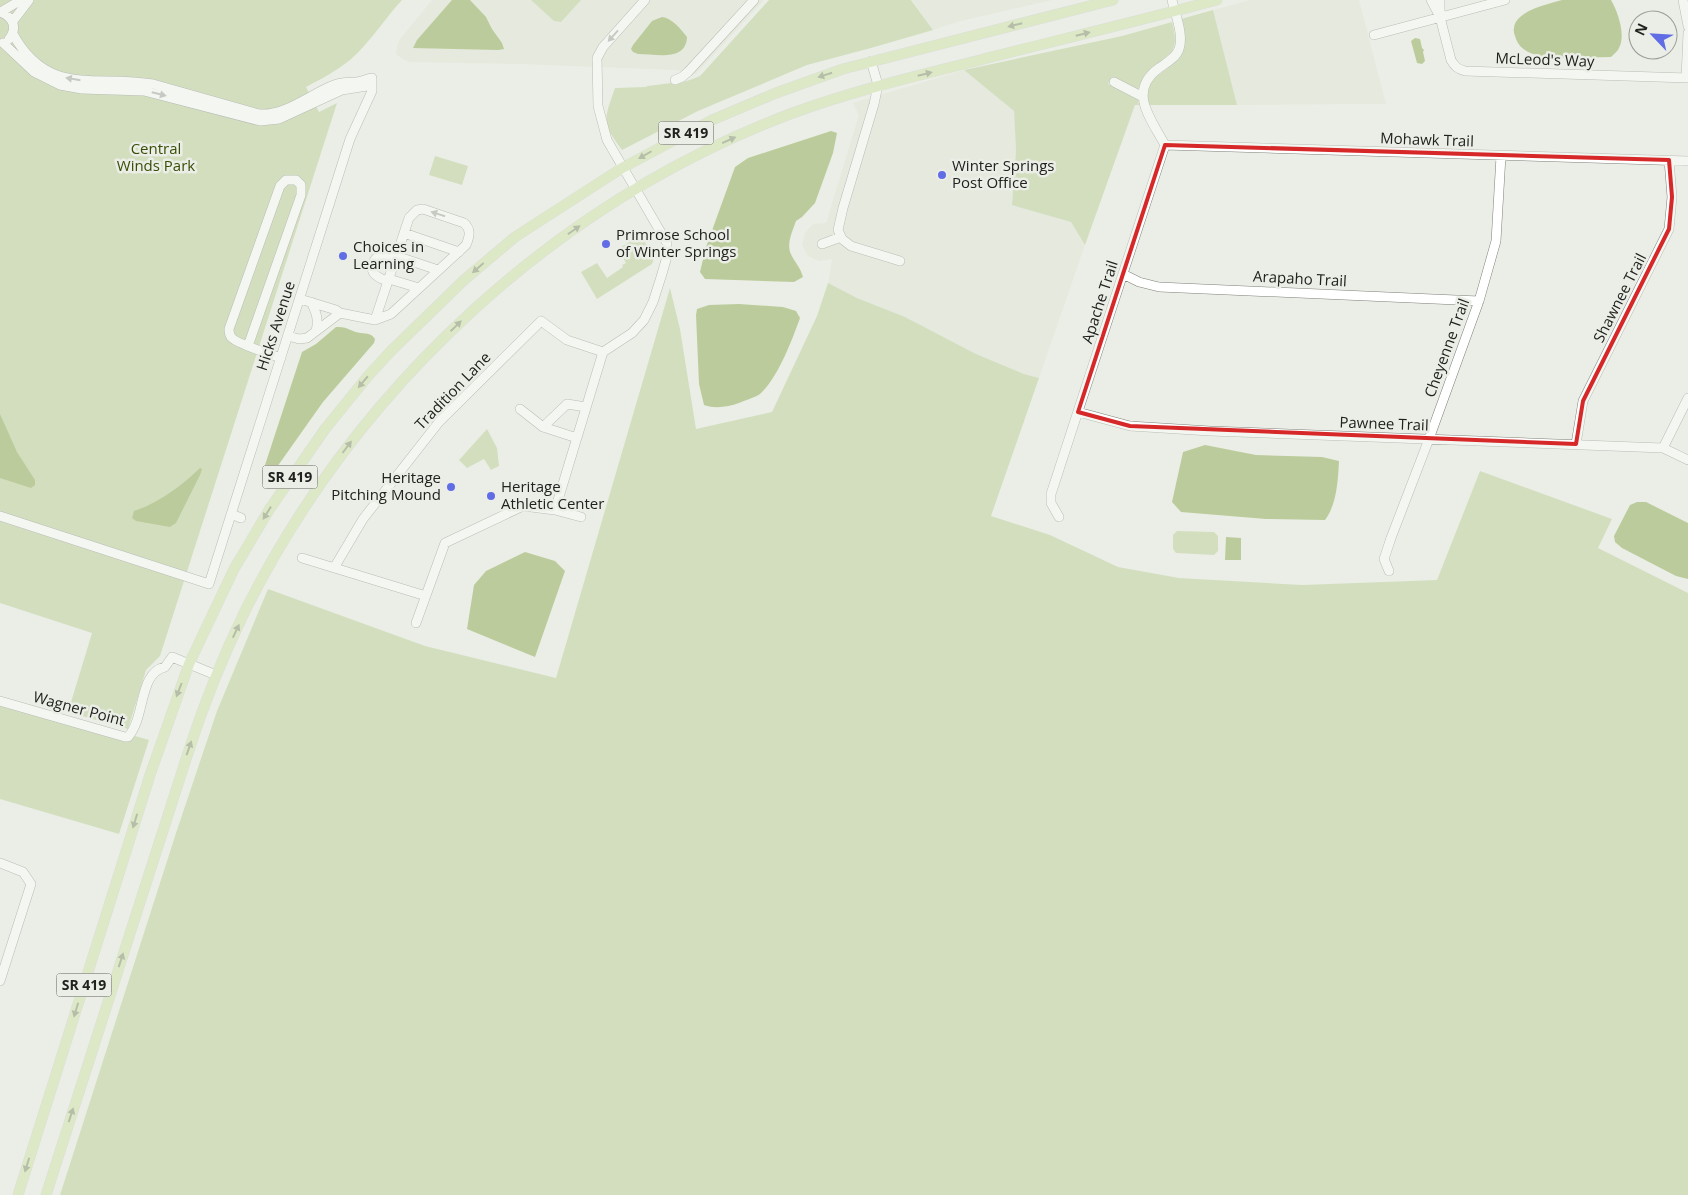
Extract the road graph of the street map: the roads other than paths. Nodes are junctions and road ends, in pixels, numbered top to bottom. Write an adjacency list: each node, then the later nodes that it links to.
1 (21, 0): 13 (street)
2 (28, 0): 15 (street)
3 (645, 0): 32 (street, one-way to 32)
4 (754, 0): 23 (street)
5 (1113, 0): 21 (main road, SR 419, one-way to 21)
6 (1172, 0): 12 (street)
7 (1217, 0): 12 (main road, SR 419)
8 (1431, 0): 14 (street, McLeod's Way)
9 (1440, 0): 14 (street, McLeod's Way)
10 (1505, 0): 14 (street)
11 (1682, 0): 16 (street)
12 (1175, 11): 26 (main road, SR 419, one-way to 12); 27 (street)
13 (0, 12): 15 (street)
14 (1440, 17): 19 (street); 22 (street, McLeod's Way)
15 (13, 21): 18 (street)
16 (1688, 26)
17 (1688, 33): 22 (street)
18 (13, 34): 20 (street); 24 (street, one-way to 18)
19 (1374, 35)
20 (2, 44): 24 (street, one-way to 24)
21 (872, 61): 26 (street); 32 (main road, SR 419, one-way to 32)
22 (1687, 78)
23 (675, 80)
24 (372, 82): 44 (street, Hicks Avenue)
25 (1114, 82): 27 (street)
26 (878, 85): 33 (main road, SR 419, one-way to 26); 35 (street)
27 (1143, 97): 28 (street)
28 (1165, 145): 29 (street, Mohawk Trail); 41 (street, Apache Trail)
29 (1501, 156): 30 (street, Mohawk Trail); 45 (street, Cheyenne Trail)
30 (1669, 160): 31 (street, Mohawk Trail); 61 (street, Shawnee Trail)
31 (1688, 161)
32 (622, 168): 33 (street); 75 (main road, SR 419, one-way to 75)
33 (635, 190): 52 (street); 76 (main road, SR 419, one-way to 33)
34 (404, 233): 37 (street); 37 (street, one-way to 34); 38 (street)
35 (841, 236): 36 (street); 39 (street)
36 (822, 244)
37 (459, 252): 40 (street)
38 (396, 256): 40 (street); 42 (street); 42 (street)
39 (900, 261)
40 (438, 270): 43 (street)
41 (1123, 274): 45 (street, Arapaho Trail); 57 (street, Apache Trail)
42 (389, 280): 43 (street); 48 (street)
43 (419, 288): 48 (street)
44 (300, 299): 46 (street); 50 (street, Hicks Avenue)
45 (1479, 301): 60 (street, Cheyenne Trail)
46 (311, 302): 47 (street); 49 (street)
47 (340, 312): 48 (street); 49 (street)
48 (375, 320)
49 (316, 331): 50 (street)
50 (288, 336): 53 (street, Hicks Avenue)
51 (248, 346): 51 (street); 53 (street)
52 (603, 352): 55 (street); 71 (street, Tradition Lane)
53 (281, 358): 65 (street, Hicks Avenue)
54 (1688, 398): 62 (street)
55 (586, 408): 58 (street); 59 (street)
56 (520, 409): 58 (street)
57 (1078, 412): 60 (street, Pawnee Trail); 68 (street, Apache Trail)
58 (543, 427): 59 (street)
59 (577, 438): 64 (street)
60 (1429, 439): 61 (street, Pawnee Trail); 72 (street, Cheyenne Trail)
61 (1576, 444): 62 (street, Pawnee Trail)
62 (1663, 448): 63 (street, Pawnee Trail)
63 (1688, 460)
64 (555, 510): 67 (street); 73 (street)
65 (231, 514): 66 (street, Hicks Avenue); 69 (street)
66 (0, 516)
67 (580, 517)
68 (1059, 517)
69 (242, 518)
70 (302, 558): 71 (street)
71 (334, 568): 73 (street)
72 (1389, 571)
73 (426, 596): 74 (street)
74 (416, 623)
75 (189, 664): 76 (street); 77 (street, Wagner Point); 80 (main road, SR 419, one-way to 80)
76 (216, 675): 81 (main road, SR 419, one-way to 76)
77 (0, 701)
78 (0, 863): 79 (street)
79 (0, 981)
80 (18, 1195)
81 (46, 1195)

